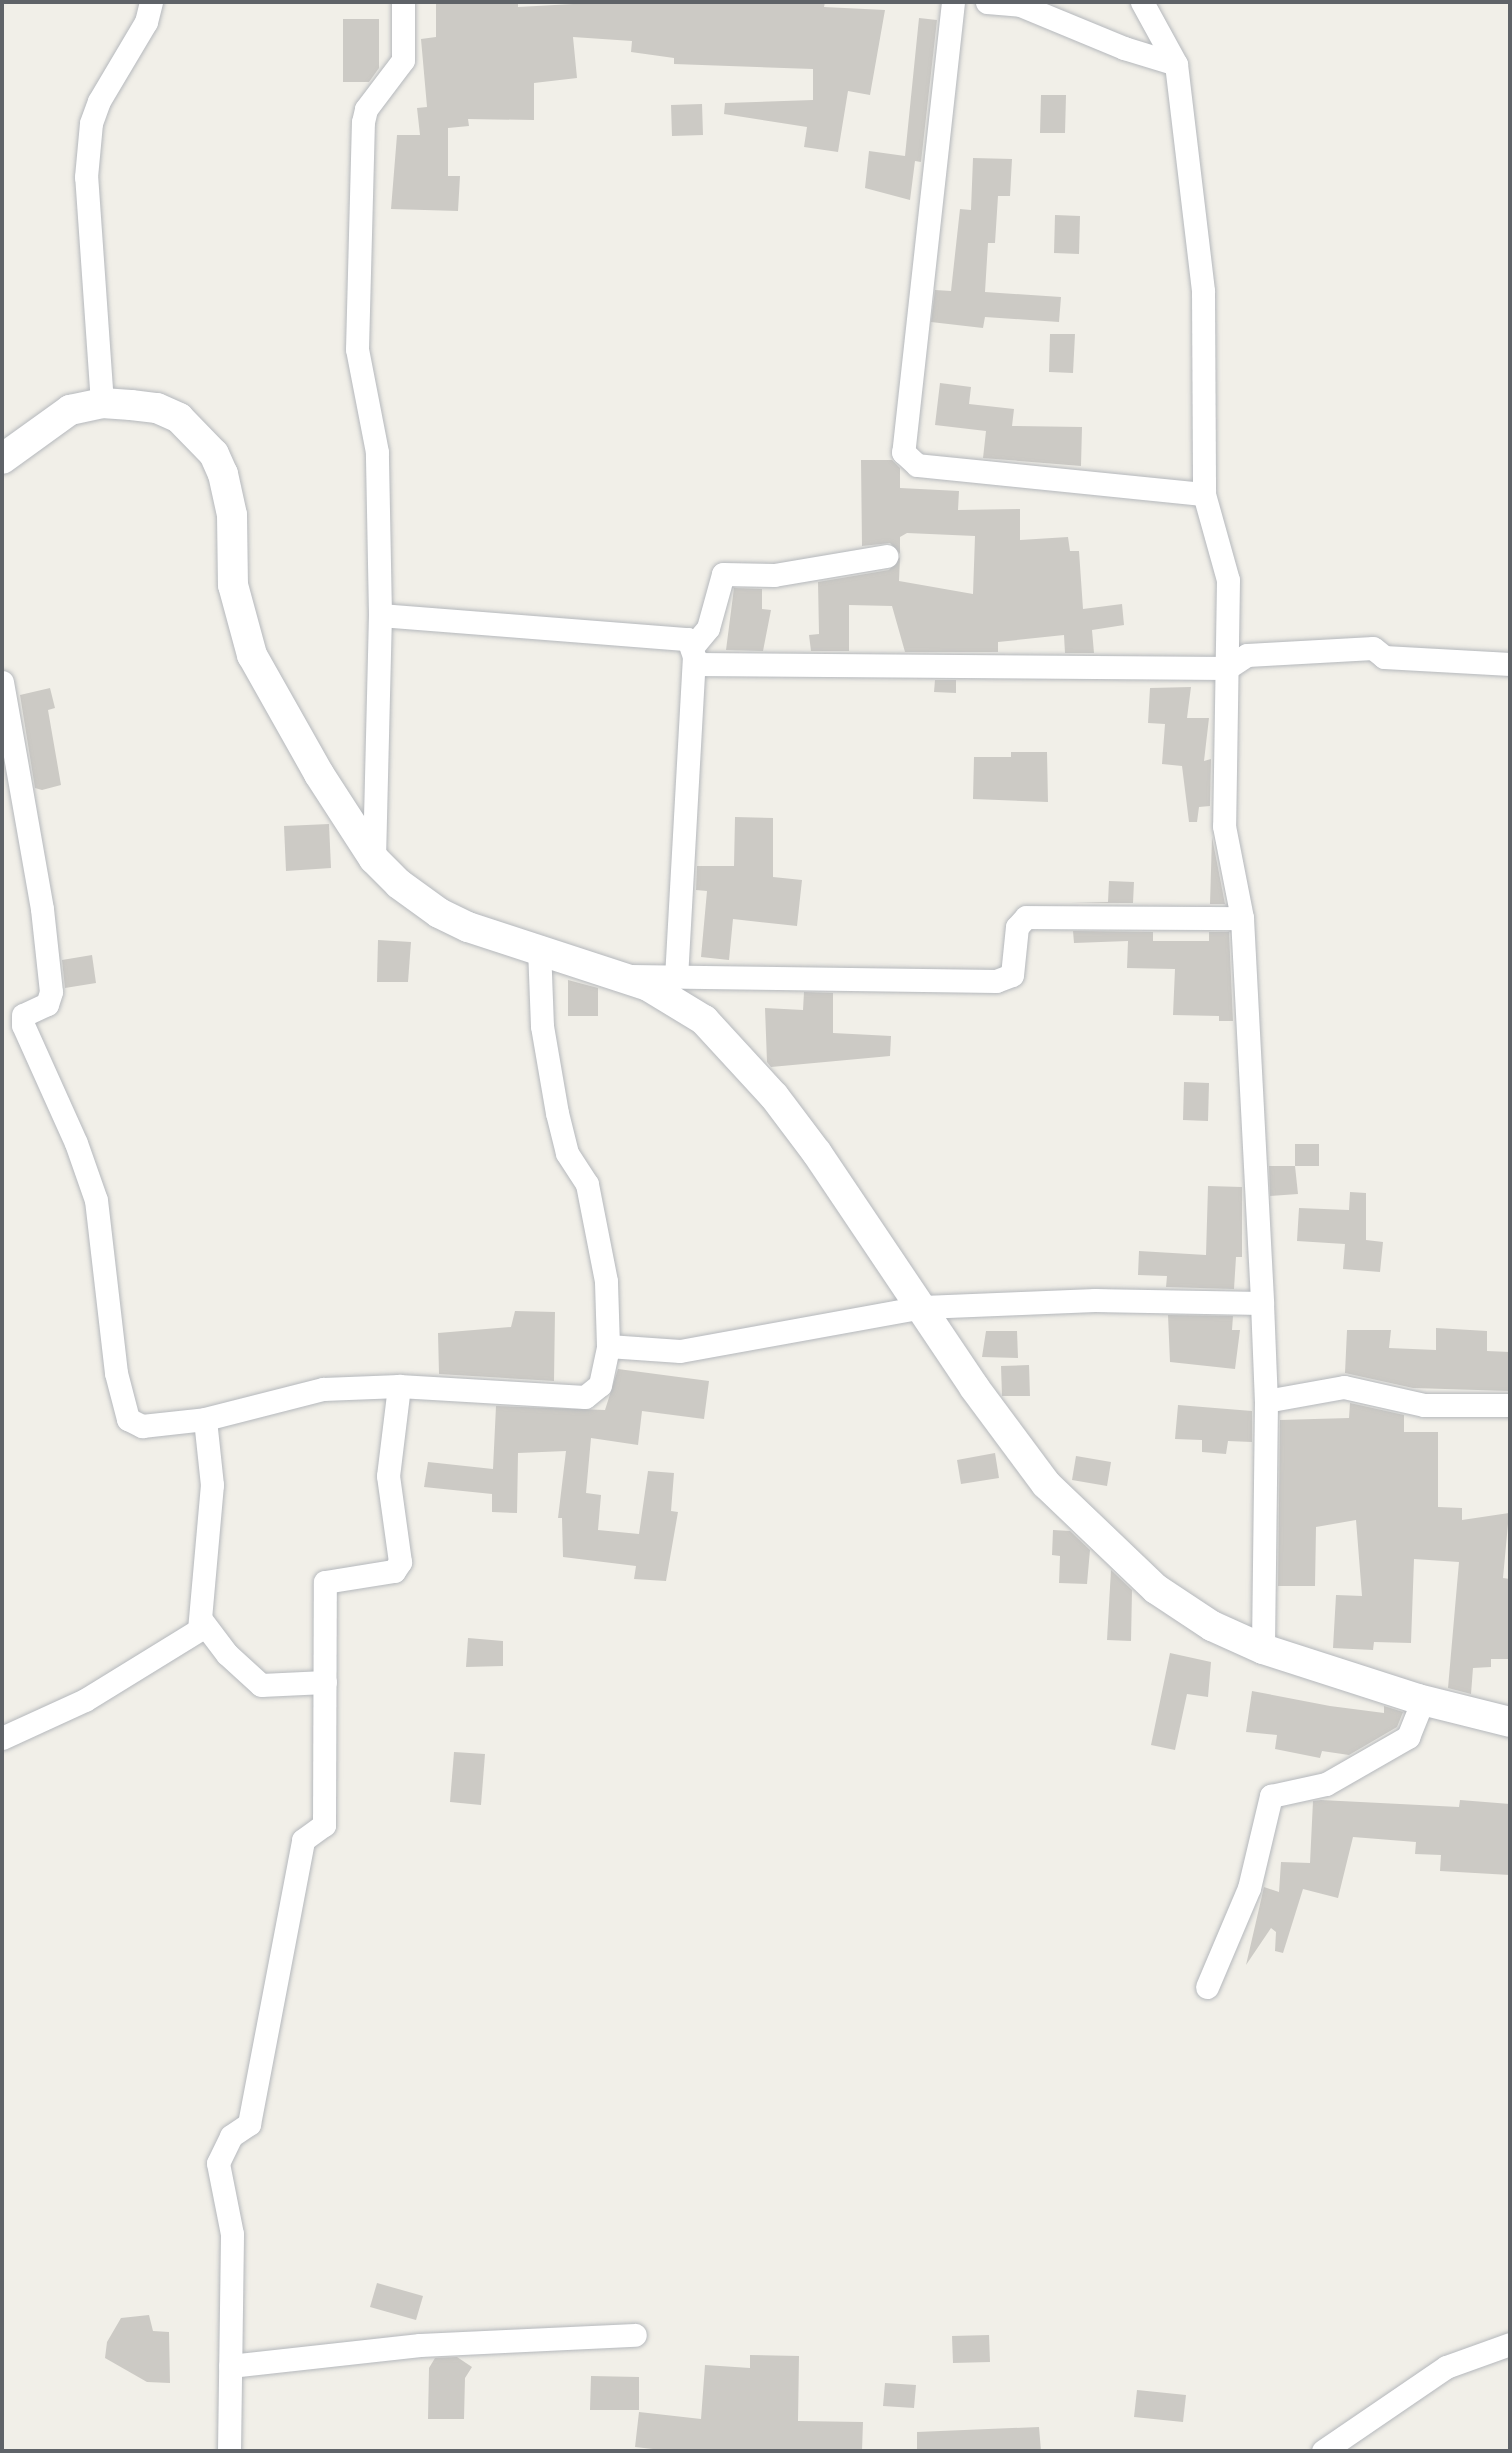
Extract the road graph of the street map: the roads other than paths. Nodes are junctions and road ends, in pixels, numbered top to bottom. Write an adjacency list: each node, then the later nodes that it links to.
1 (151, 2): 7 (street)
2 (402, 2): 11 (street)
3 (953, 2): 9 (street)
4 (987, 2): 6 (street)
5 (1142, 2): 6 (street)
6 (1175, 64): 9 (street)
7 (102, 403): 8 (street); 16 (street)
8 (2, 459)
9 (1204, 494): 14 (street)
10 (886, 556): 12 (street)
11 (380, 615): 12 (street); 16 (street)
12 (693, 655): 14 (street); 20 (street)
13 (1510, 664): 14 (street)
14 (1227, 668): 17 (street)
15 (2, 682): 27 (street)
16 (374, 859): 18 (street)
17 (1242, 918): 20 (street); 21 (street)
18 (539, 949): 19 (street); 23 (street)
19 (618, 976): 20 (street); 22 (street)
20 (676, 977)
21 (1262, 1303): 22 (street); 25 (street)
22 (923, 1307): 23 (street); 29 (street)
23 (608, 1346): 24 (street)
24 (399, 1386): 27 (street); 30 (street)
25 (1266, 1401): 26 (street); 29 (street)
26 (1510, 1405)
27 (205, 1419): 28 (street)
28 (202, 1621): 30 (street); 33 (street)
29 (1263, 1649): 31 (street)
30 (325, 1682): 37 (street)
31 (1423, 1700): 32 (street); 34 (street)
32 (1510, 1722)
33 (2, 1738)
34 (1207, 1987)
35 (635, 2335): 37 (street)
36 (1510, 2344): 39 (street)
37 (230, 2366): 38 (street)
38 (229, 2451)
39 (1323, 2451)

